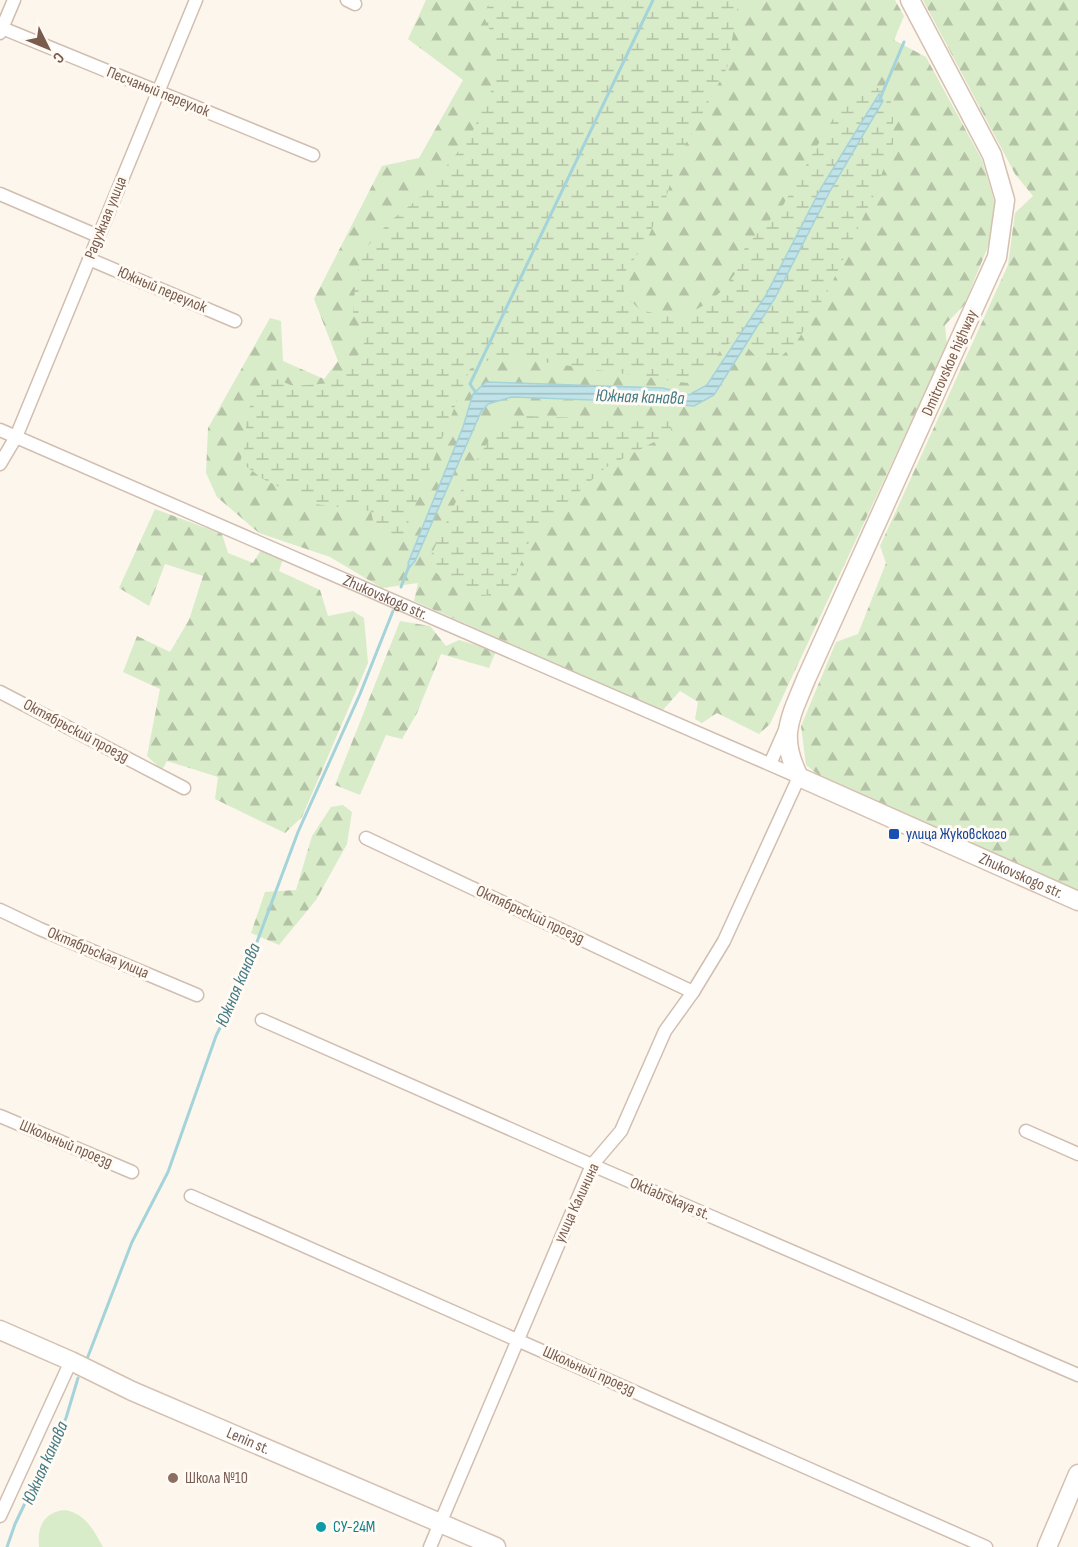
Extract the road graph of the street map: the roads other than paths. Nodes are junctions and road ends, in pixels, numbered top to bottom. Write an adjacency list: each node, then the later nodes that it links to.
1 (15, 0): 4 (street)
2 (196, 0): 5 (street, Радужная улица)
3 (910, 0): 15 (street, Dmitrovskoe highway)
4 (1, 30): 5 (street, Песчаный переулок)
5 (157, 91): 6 (street, Песчаный переулок); 8 (street, Радужная улица)
6 (313, 155)
7 (0, 194): 8 (street)
8 (98, 236): 9 (street, Радужная улица)
9 (90, 259): 10 (street, Южный переулок); 12 (street, Радужная улица)
10 (235, 321)
11 (0, 430): 12 (street, Zhukovskogo str.)
12 (16, 437): 13 (street, Радужная улица); 16 (street, Zhukovskogo str.)
13 (0, 464)
14 (0, 692): 18 (street, Октябрьский проезд)
15 (788, 724): 16 (street); 17 (street)
16 (770, 764): 17 (street)
17 (799, 777): 20 (street, Zhukovskogo str.); 22 (street, улица Калинина)
18 (184, 788)
19 (366, 838): 22 (street, Октябрьский проезд)
20 (1078, 901)
21 (0, 910): 23 (street, Октябрьская улица)
22 (693, 992): 28 (street, улица Калинина)
23 (197, 994)
24 (262, 1020): 28 (street, Oktiabrskaya st.)
25 (0, 1116): 29 (street, Школьный проезд)
26 (1026, 1131): 27 (street)
27 (1078, 1154)
28 (592, 1165): 32 (street, улица Калинина); 34 (street, Oktiabrskaya st.)
29 (132, 1172)
30 (191, 1196): 32 (street, Школьный проезд)
31 (0, 1330): 33 (street, Lenin st.)
32 (518, 1339): 37 (street, улица Калинина); 40 (street, Школьный проезд)
33 (71, 1361): 36 (street); 37 (street, Lenin st.)
34 (1078, 1375)
35 (1078, 1474): 41 (street)
36 (0, 1516)
37 (440, 1522): 38 (street, улица Калинина); 39 (street, Lenin st.)
38 (430, 1547)
39 (496, 1547)
40 (986, 1547)
41 (1047, 1547)

